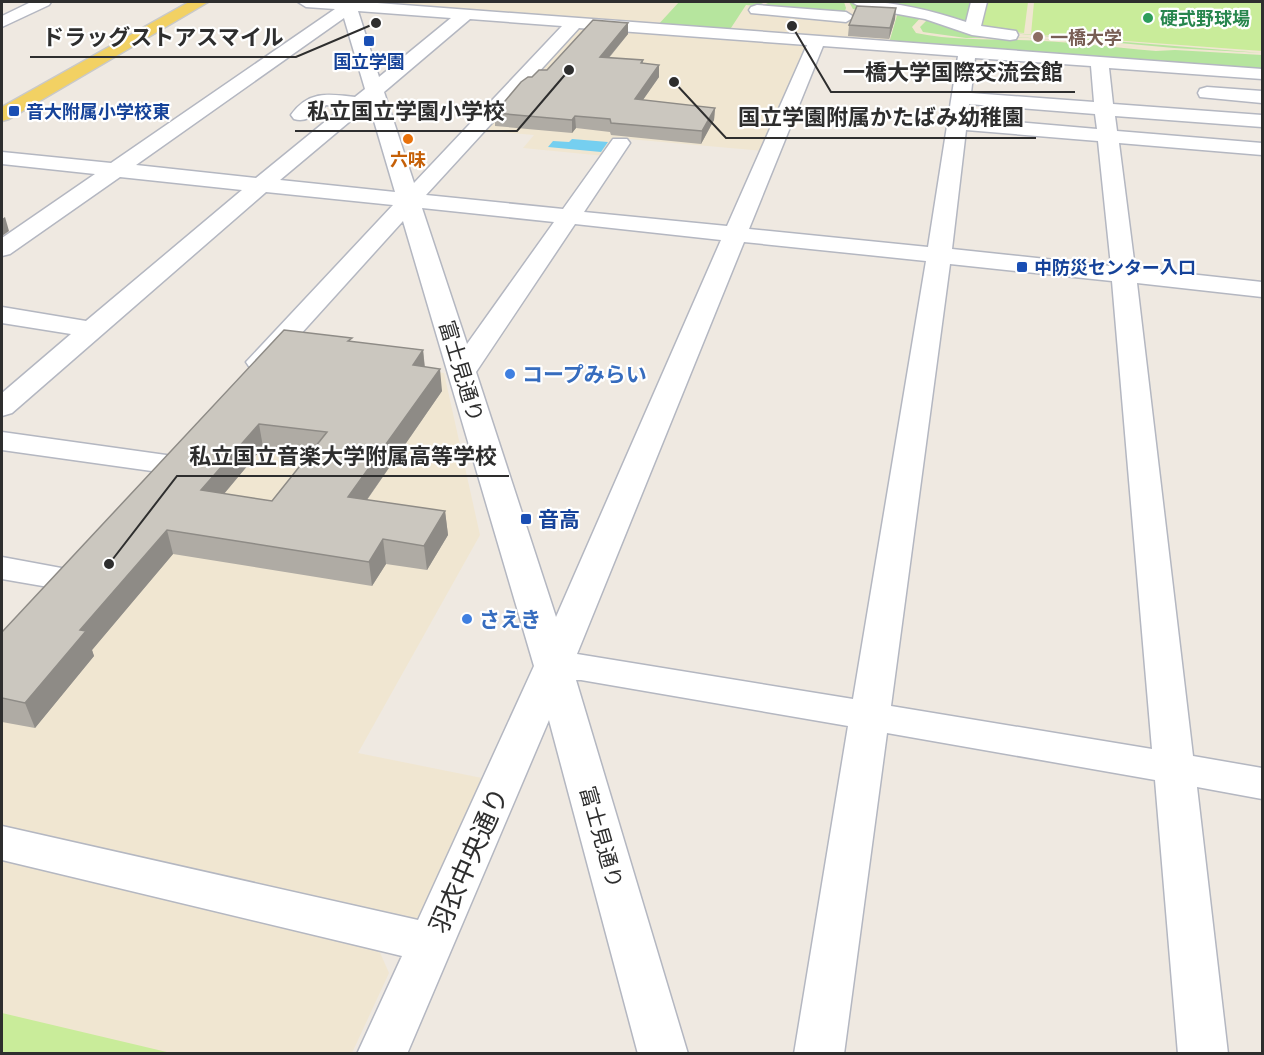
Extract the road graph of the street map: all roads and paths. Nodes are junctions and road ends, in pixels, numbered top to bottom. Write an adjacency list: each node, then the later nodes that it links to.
1 (43, 2): 11 (street)
2 (200, 2): 24 (main road)
3 (306, 2): 6 (street)
4 (860, 2): 10 (street)
5 (979, 2): 18 (street)
6 (350, 3): 8 (street); 19 (street, 富士見通り); 30 (street)
7 (762, 6): 9 (street); 13 (street)
8 (466, 14): 12 (street); 19 (street)
9 (845, 15)
10 (929, 15): 16 (street); 18 (street)
11 (2, 22)
12 (575, 22): 15 (street); 32 (street)
13 (737, 32)
14 (1032, 37): 18 (street)
15 (818, 40): 18 (street); 34 (street, 羽衣中央通り)
16 (1164, 50)
17 (1263, 74): 21 (street)
18 (968, 76): 21 (street); 21 (street); 21 (street); 36 (street)
19 (375, 90): 23 (street); 32 (street, 富士見通り)
20 (1193, 92): 22 (street)
21 (1102, 93): 26 (street); 28 (street); 37 (street)
22 (1263, 97)
23 (360, 103): 25 (street); 31 (street)
24 (2, 115)
25 (300, 115)
26 (1263, 121)
27 (620, 143): 33 (street)
28 (1263, 149)
29 (2, 158): 30 (street)
30 (116, 170): 31 (street); 35 (street)
31 (261, 185): 32 (street); 40 (street)
32 (411, 201): 33 (street); 41 (street, 富士見通り); 42 (street)
33 (568, 217): 34 (street); 41 (street)
34 (736, 234): 36 (street); 48 (street, 羽衣中央通り)
35 (2, 249)
36 (939, 255): 37 (street); 49 (street)
37 (1124, 274): 38 (street); 50 (street)
38 (1263, 289)
39 (2, 315): 40 (street)
40 (93, 330): 43 (street)
41 (462, 371): 48 (street, 富士見通り)
42 (247, 376)
43 (2, 407)
44 (2, 441): 45 (street)
45 (141, 490)
46 (2, 568): 47 (street)
47 (58, 580)
48 (553, 666): 49 (street); 53 (street, 羽衣中央通り); 55 (street, 富士見通り)
49 (869, 716): 50 (street); 56 (street)
50 (1173, 768): 51 (street); 57 (street)
51 (1263, 783)
52 (2, 843): 53 (street)
53 (431, 943): 54 (street, 羽衣中央通り)
54 (382, 1053)
55 (663, 1053)
56 (819, 1053)
57 (1203, 1053)

